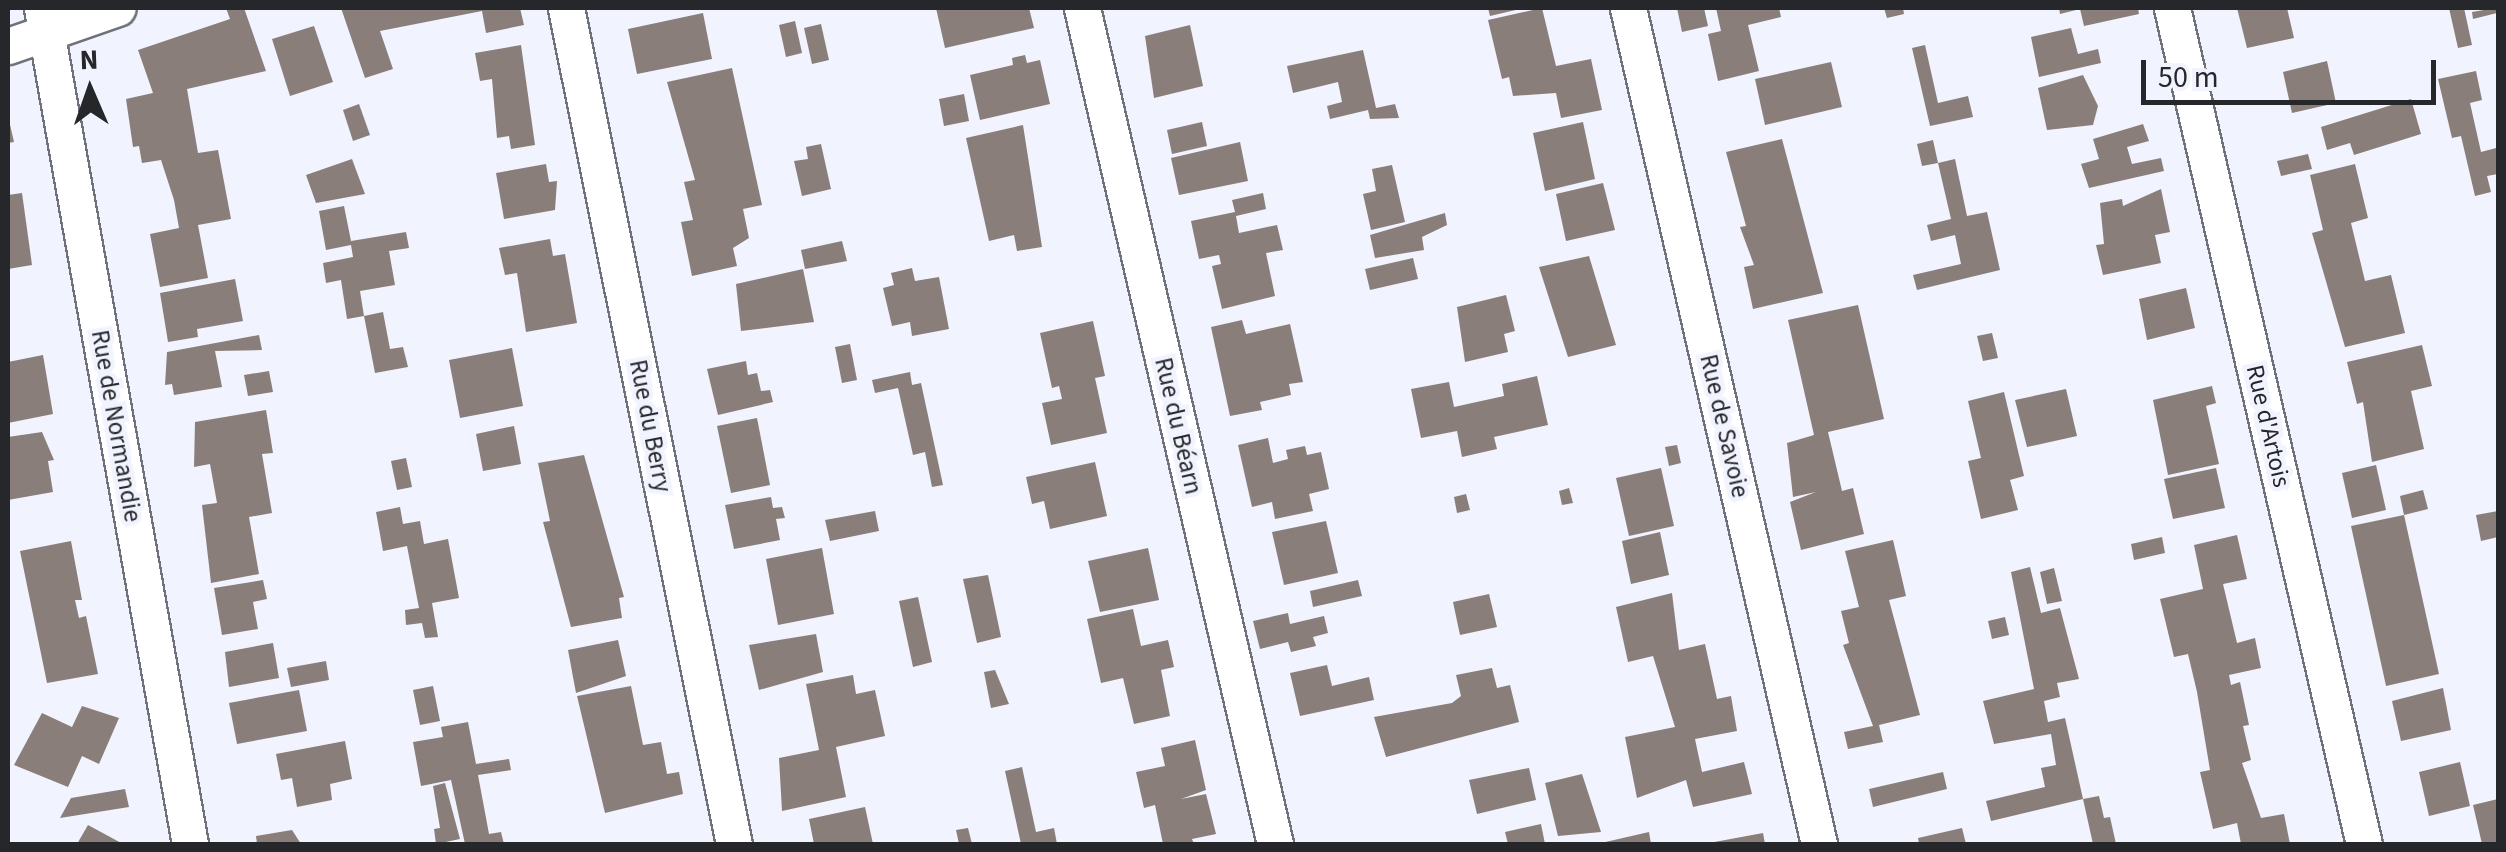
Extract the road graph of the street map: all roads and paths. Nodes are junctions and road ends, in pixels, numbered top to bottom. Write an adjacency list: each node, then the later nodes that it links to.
1 (118, 8): 6 (street)
2 (566, 8): 9 (street, Rue du Berry)
3 (1082, 8): 10 (street, Rue du Béarn)
4 (1628, 8): 11 (street, Rue de Savoie)
5 (2172, 8): 12 (street, Rue d'Artois)
6 (44, 20): 7 (street); 8 (street, Rue de Normandie)
7 (8, 46)
8 (190, 844)
9 (734, 844)
10 (1274, 844)
11 (1819, 844)
12 (2364, 844)

